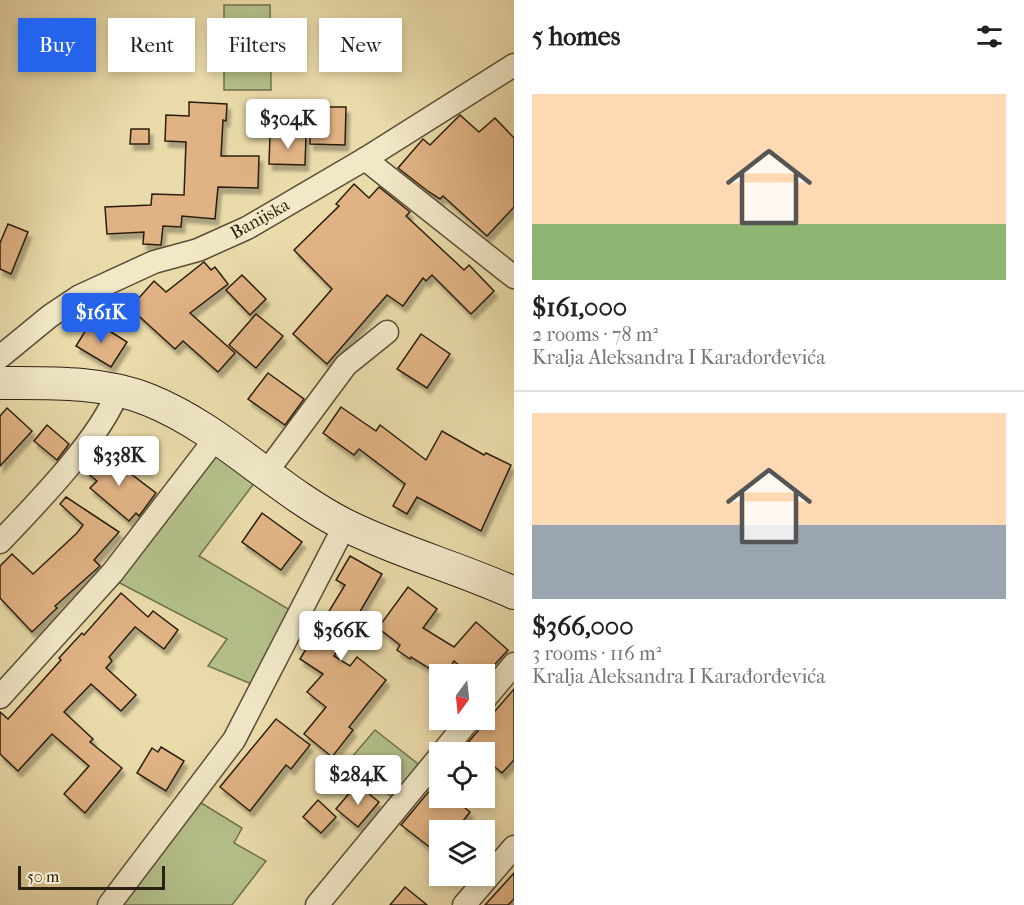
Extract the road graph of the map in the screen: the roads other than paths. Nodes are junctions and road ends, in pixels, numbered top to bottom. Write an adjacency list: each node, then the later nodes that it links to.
1 (514, 64): 2 (street, Banijska)
2 (365, 159): 3 (street); 5 (street, Banijska)
3 (514, 277)
4 (387, 332): 9 (street)
5 (0, 357)
6 (0, 383): 7 (street)
7 (118, 391): 8 (street); 11 (street)
8 (216, 438): 9 (street); 15 (street)
9 (265, 474): 10 (street)
10 (345, 525): 12 (street); 20 (street)
11 (0, 542)
12 (514, 593)
13 (514, 664): 14 (street)
14 (495, 687)
15 (0, 697)
16 (461, 730): 17 (street)
17 (451, 742)
18 (429, 769): 21 (street)
19 (514, 847): 22 (street)
20 (109, 905)
21 (317, 905)
22 (464, 905)

